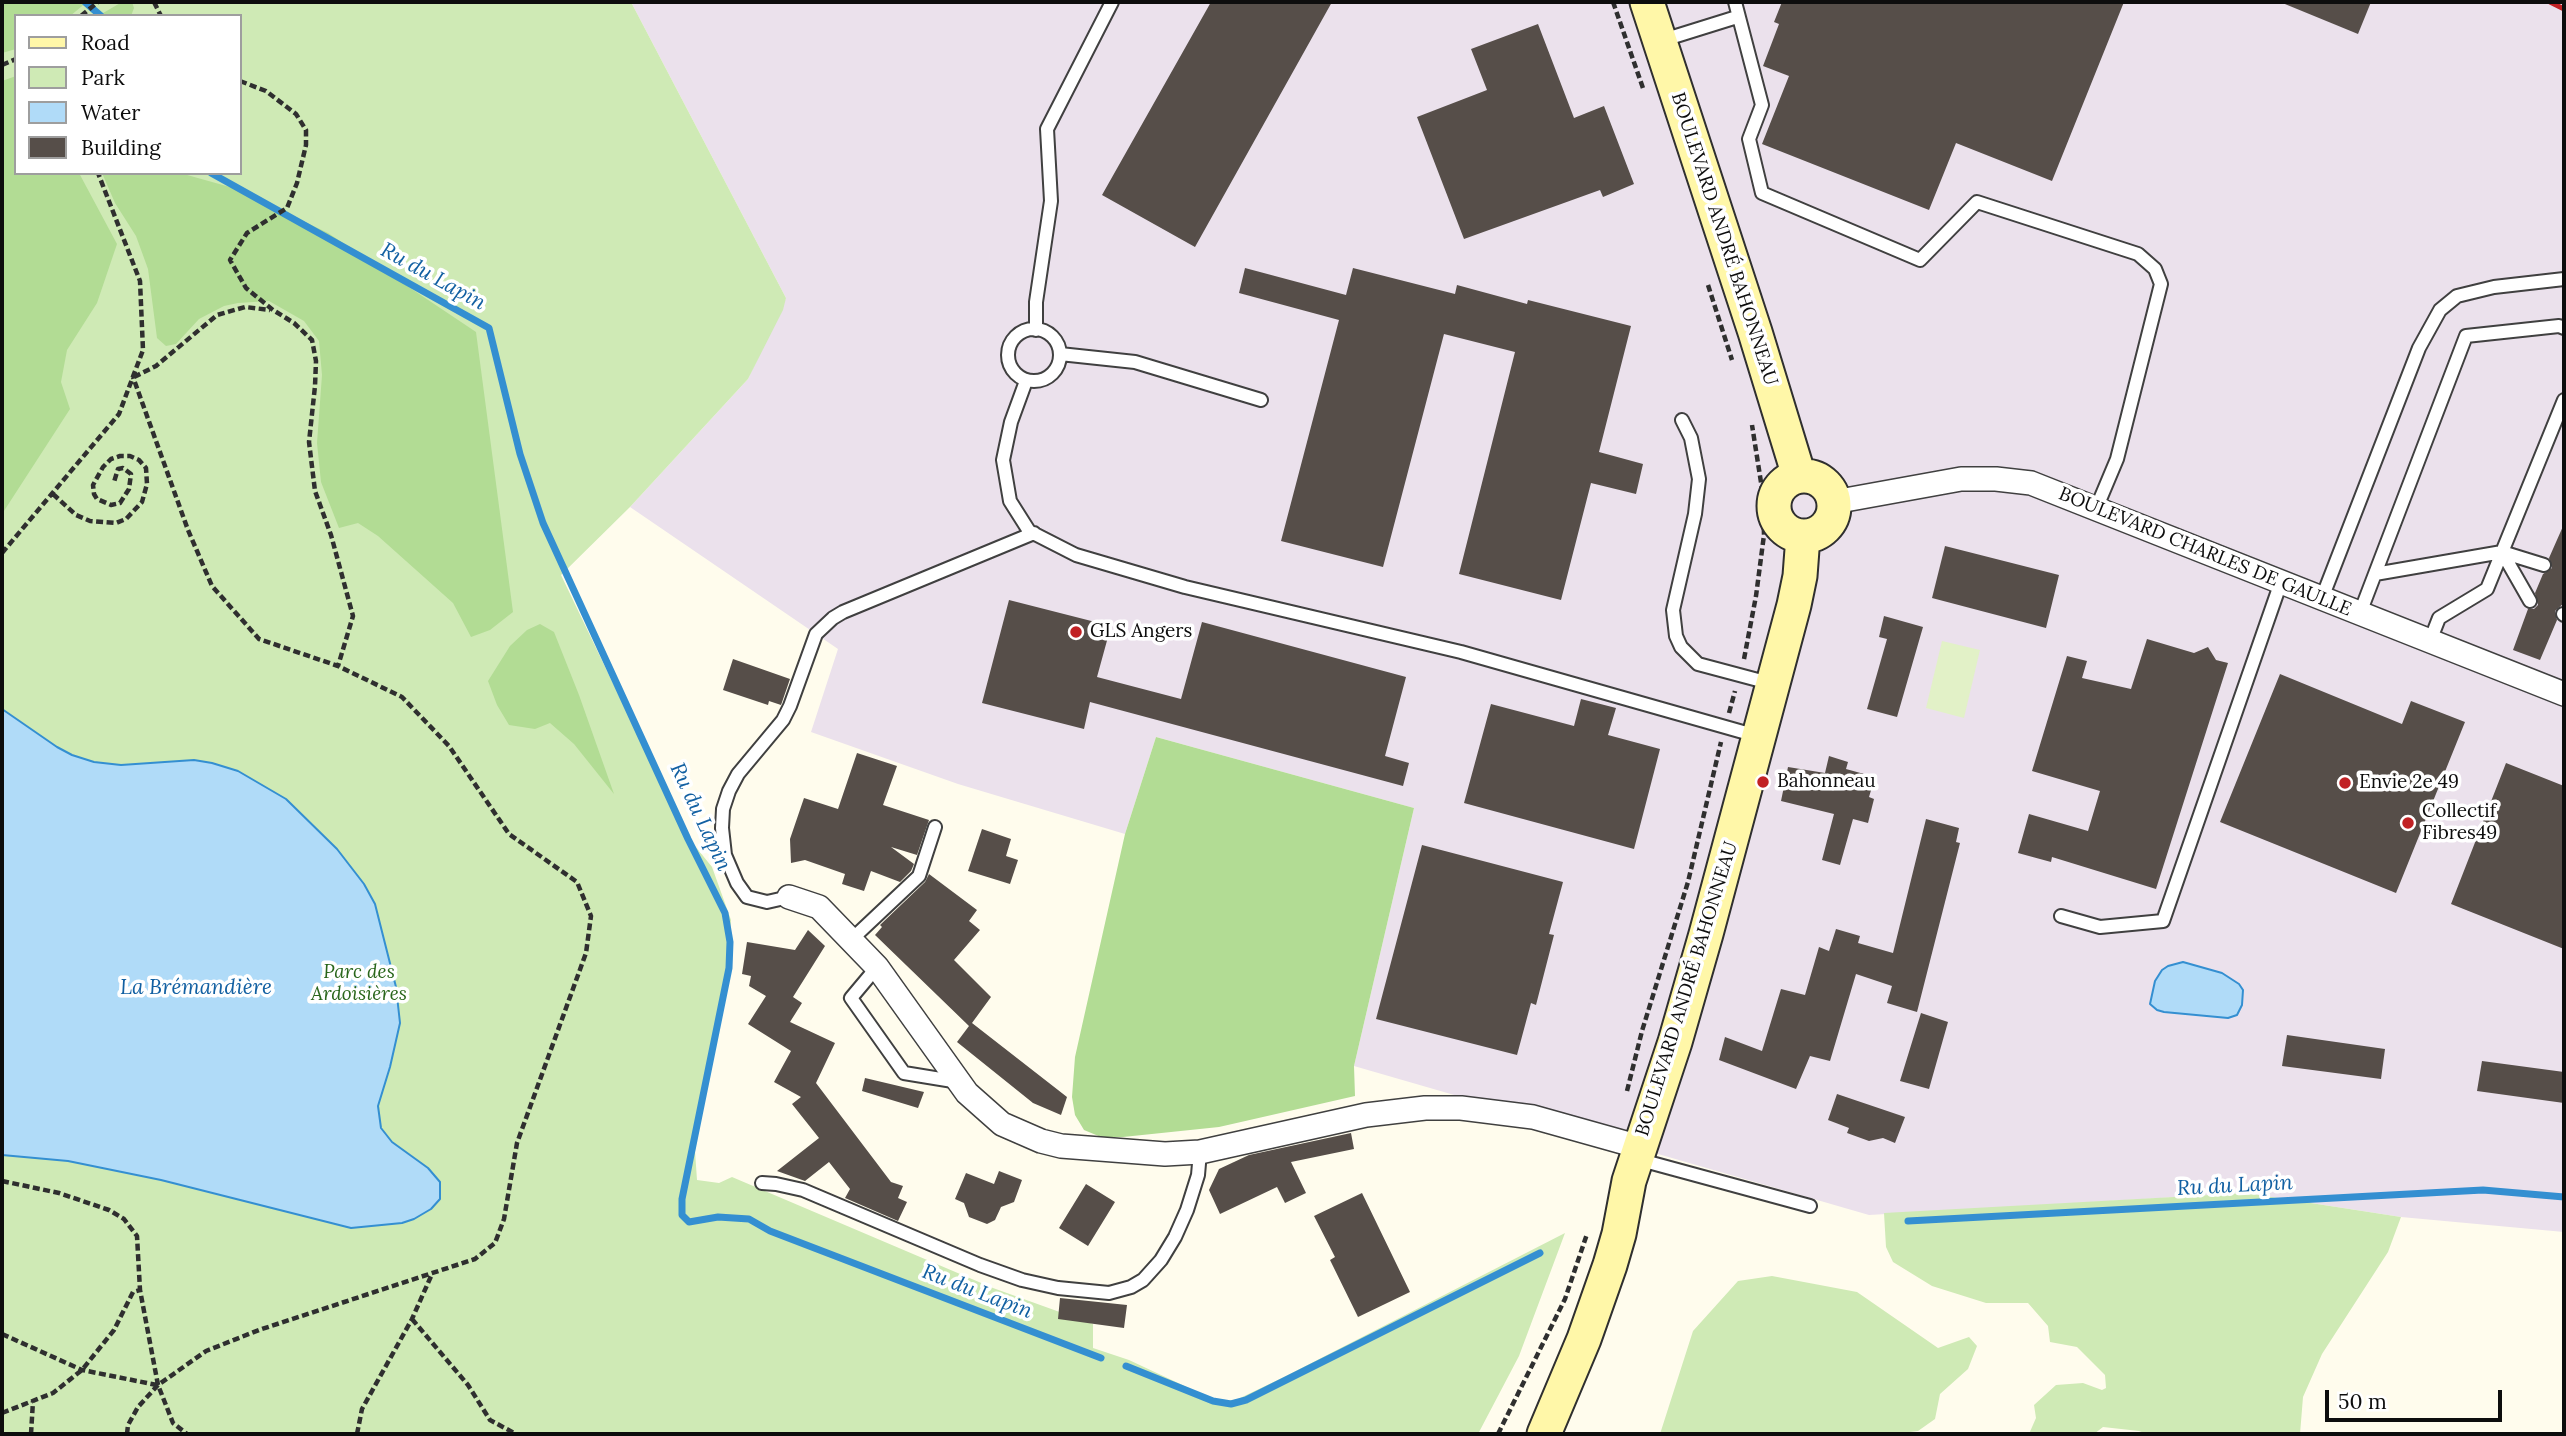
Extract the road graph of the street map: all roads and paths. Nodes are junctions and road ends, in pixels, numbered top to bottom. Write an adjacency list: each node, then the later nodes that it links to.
1 (99, 2): 5 (path)
2 (1112, 2): 13 (lane)
3 (1647, 2): 7 (street, BOULEVARD ANDRÉ BAHONNEAU)
4 (1735, 2): 6 (lane)
5 (84, 14)
6 (1737, 18): 7 (lane); 24 (lane)
7 (1659, 41): 20 (street, BOULEVARD ANDRÉ BAHONNEAU)
8 (242, 82): 11 (path)
9 (99, 175): 15 (path)
10 (2564, 279): 32 (lane)
11 (273, 310): 15 (path); 36 (path)
12 (2564, 328): 30 (lane)
13 (1036, 330): 14 (lane); 16 (lane)
14 (1060, 354): 16 (lane); 17 (lane)
15 (133, 377): 22 (path); 36 (path)
16 (1026, 381): 25 (lane)
17 (1261, 400)
18 (2564, 400): 27 (lane)
19 (1682, 420): 37 (lane)
20 (1799, 476): 23 (street); 26 (street)
21 (114, 482): 22 (path)
22 (53, 494): 28 (path)
23 (1834, 502): 24 (street, BOULEVARD CHARLES DE GAULLE); 26 (street)
24 (2096, 509): 31 (street, BOULEVARD CHARLES DE GAULLE)
25 (1034, 533): 39 (lane); 41 (lane)
26 (1803, 536): 37 (street, BOULEVARD ANDRÉ BAHONNEAU)
27 (2502, 552): 29 (lane); 30 (lane); 33 (lane); 35 (lane)
28 (2, 553)
29 (2544, 565)
30 (2375, 574): 34 (lane)
31 (2281, 582): 32 (street, BOULEVARD CHARLES DE GAULLE); 42 (lane)
32 (2322, 598): 34 (street, BOULEVARD CHARLES DE GAULLE)
33 (2529, 601)
34 (2360, 613): 35 (street, BOULEVARD CHARLES DE GAULLE)
35 (2430, 641): 38 (street, BOULEVARD CHARLES DE GAULLE)
36 (338, 666): 51 (path)
37 (1773, 684): 39 (street, BOULEVARD ANDRÉ BAHONNEAU)
38 (2564, 694)
39 (1760, 737): 47 (street, BOULEVARD ANDRÉ BAHONNEAU)
40 (935, 827): 43 (lane)
41 (789, 897): 43 (street)
42 (2061, 916)
43 (851, 940): 44 (street)
44 (877, 967): 45 (street); 45 (lane)
45 (959, 1082): 46 (street)
46 (1200, 1152): 47 (street); 49 (lane)
47 (1638, 1153): 50 (lane); 64 (street, BOULEVARD ANDRÉ BAHONNEAU)
48 (2, 1181): 52 (path)
49 (762, 1183)
50 (1810, 1206)
51 (432, 1274): 53 (path); 56 (path)
52 (141, 1290): 55 (path); 56 (path)
53 (412, 1320): 62 (path); 63 (path)
54 (2, 1334): 55 (path)
55 (82, 1370): 56 (path); 57 (path)
56 (158, 1385): 60 (path); 61 (path)
57 (33, 1401): 58 (path); 59 (path)
58 (2, 1413)
59 (31, 1434)
60 (127, 1434)
61 (187, 1434)
62 (356, 1434)
63 (516, 1434)
64 (1544, 1434)

